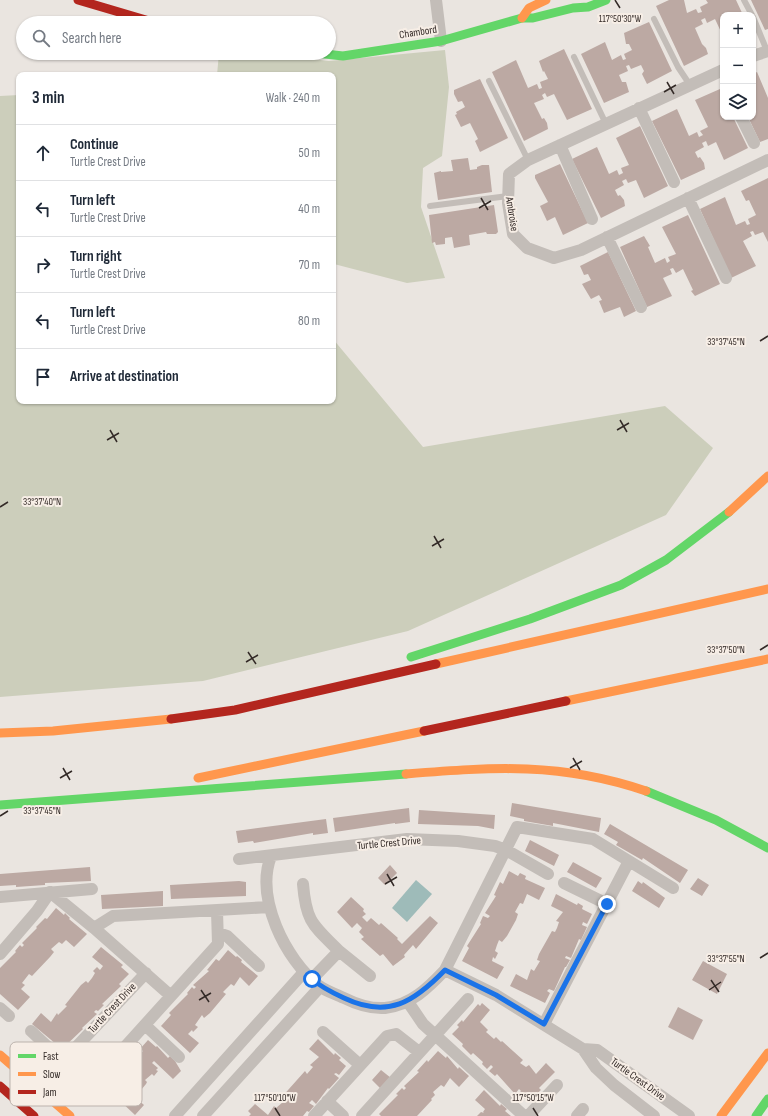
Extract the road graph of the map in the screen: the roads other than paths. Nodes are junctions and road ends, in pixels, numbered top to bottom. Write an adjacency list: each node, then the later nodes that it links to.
1 (78, 0): 8 (main road)
2 (436, 0): 12 (street)
3 (546, 0): 9 (main road, Chambord)
4 (606, 0): 6 (main road, Chambord)
5 (744, 0): 7 (lane)
6 (583, 4): 9 (main road, Chambord)
7 (750, 12)
8 (132, 16)
9 (522, 18): 12 (main road, Chambord)
10 (654, 19): 19 (lane)
11 (756, 25): 13 (lane)
12 (440, 41): 14 (main road, Chambord)
13 (768, 51): 15 (street)
14 (336, 55)
15 (756, 55)
16 (574, 57): 22 (lane)
17 (720, 75): 19 (street, Ambroise)
18 (489, 81): 25 (lane)
19 (690, 85): 20 (street, Ambroise)
20 (639, 108): 22 (street, Ambroise); 27 (street)
21 (742, 120): 23 (street)
22 (606, 124): 24 (street, Ambroise)
23 (754, 143)
24 (560, 145): 25 (street, Ambroise); 31 (street)
25 (528, 160): 28 (street, Ambroise)
26 (767, 162): 29 (street, Ambroise)
27 (674, 182)
28 (508, 196): 30 (lane); 32 (street, Ambroise)
29 (688, 198): 32 (street, Ambroise); 33 (street)
30 (430, 206)
31 (592, 219)
32 (607, 237): 34 (street)
33 (726, 278)
34 (641, 307)
35 (768, 476): 38 (main road)
36 (768, 589): 40 (main road)
37 (768, 659): 42 (main road)
38 (398, 662)
39 (383, 666): 40 (main road)
40 (269, 703): 41 (main road)
41 (0, 733)
42 (109, 797): 43 (main road); 44 (main road)
43 (0, 805)
44 (768, 848)
45 (506, 850): 46 (street, Turtle Crest Drive); 48 (street); 49 (street, Turtle Crest Drive); 64 (street)
46 (271, 856): 47 (street, Turtle Crest Drive); 57 (street)
47 (239, 859)
48 (629, 861): 52 (street); 56 (street)
49 (548, 874)
50 (564, 883): 56 (street)
51 (303, 884): 61 (street)
52 (673, 888)
53 (92, 889): 54 (street)
54 (50, 892): 55 (street); 59 (street, Turtle Crest Drive); 62 (street)
55 (0, 898)
56 (607, 904): 71 (street)
57 (269, 907): 58 (street); 67 (street)
58 (217, 911): 59 (street); 60 (street)
59 (94, 928): 65 (street, Turtle Crest Drive)
60 (218, 933): 63 (street); 68 (street)
61 (339, 950): 66 (street); 67 (street)
62 (0, 954)
63 (259, 966)
64 (445, 970): 70 (street); 71 (street, Turtle Crest Drive)
65 (146, 973): 68 (street, Turtle Crest Drive); 78 (street, Turtle Crest Drive)
66 (370, 976)
67 (312, 979): 70 (street); 73 (street); 80 (street)
68 (171, 996): 72 (street)
69 (468, 999): 76 (street)
70 (408, 1002): 76 (street)
71 (544, 1024): 81 (street, Turtle Crest Drive)
72 (145, 1025): 79 (street); 85 (street)
73 (251, 1030): 80 (street); 97 (street)
74 (31, 1031): 77 (street)
75 (323, 1032): 87 (street)
76 (434, 1035): 82 (street); 102 (street)
77 (43, 1042)
78 (81, 1042)
79 (130, 1042)
80 (268, 1044): 98 (street)
81 (583, 1049): 104 (street, Turtle Crest Drive); 105 (street, Turtle Crest Drive)
82 (419, 1052): 87 (street); 101 (street)
83 (768, 1053): 106 (main road)
84 (0, 1055): 86 (main road)
85 (180, 1057)
86 (10, 1064)
87 (360, 1065): 92 (street)
88 (557, 1085): 103 (street)
89 (0, 1086): 90 (main road)
90 (10, 1095)
91 (768, 1099): 107 (main road)
92 (327, 1101): 99 (street); 100 (street)
93 (23, 1106): 95 (main road)
94 (59, 1106): 96 (main road)
95 (34, 1116)
96 (70, 1116)
97 (175, 1116)
98 (203, 1116)
99 (314, 1116)
100 (343, 1116)
101 (362, 1116)
102 (524, 1116)
103 (528, 1116)
104 (654, 1116)
105 (689, 1116)
106 (721, 1116)
107 (756, 1116)

